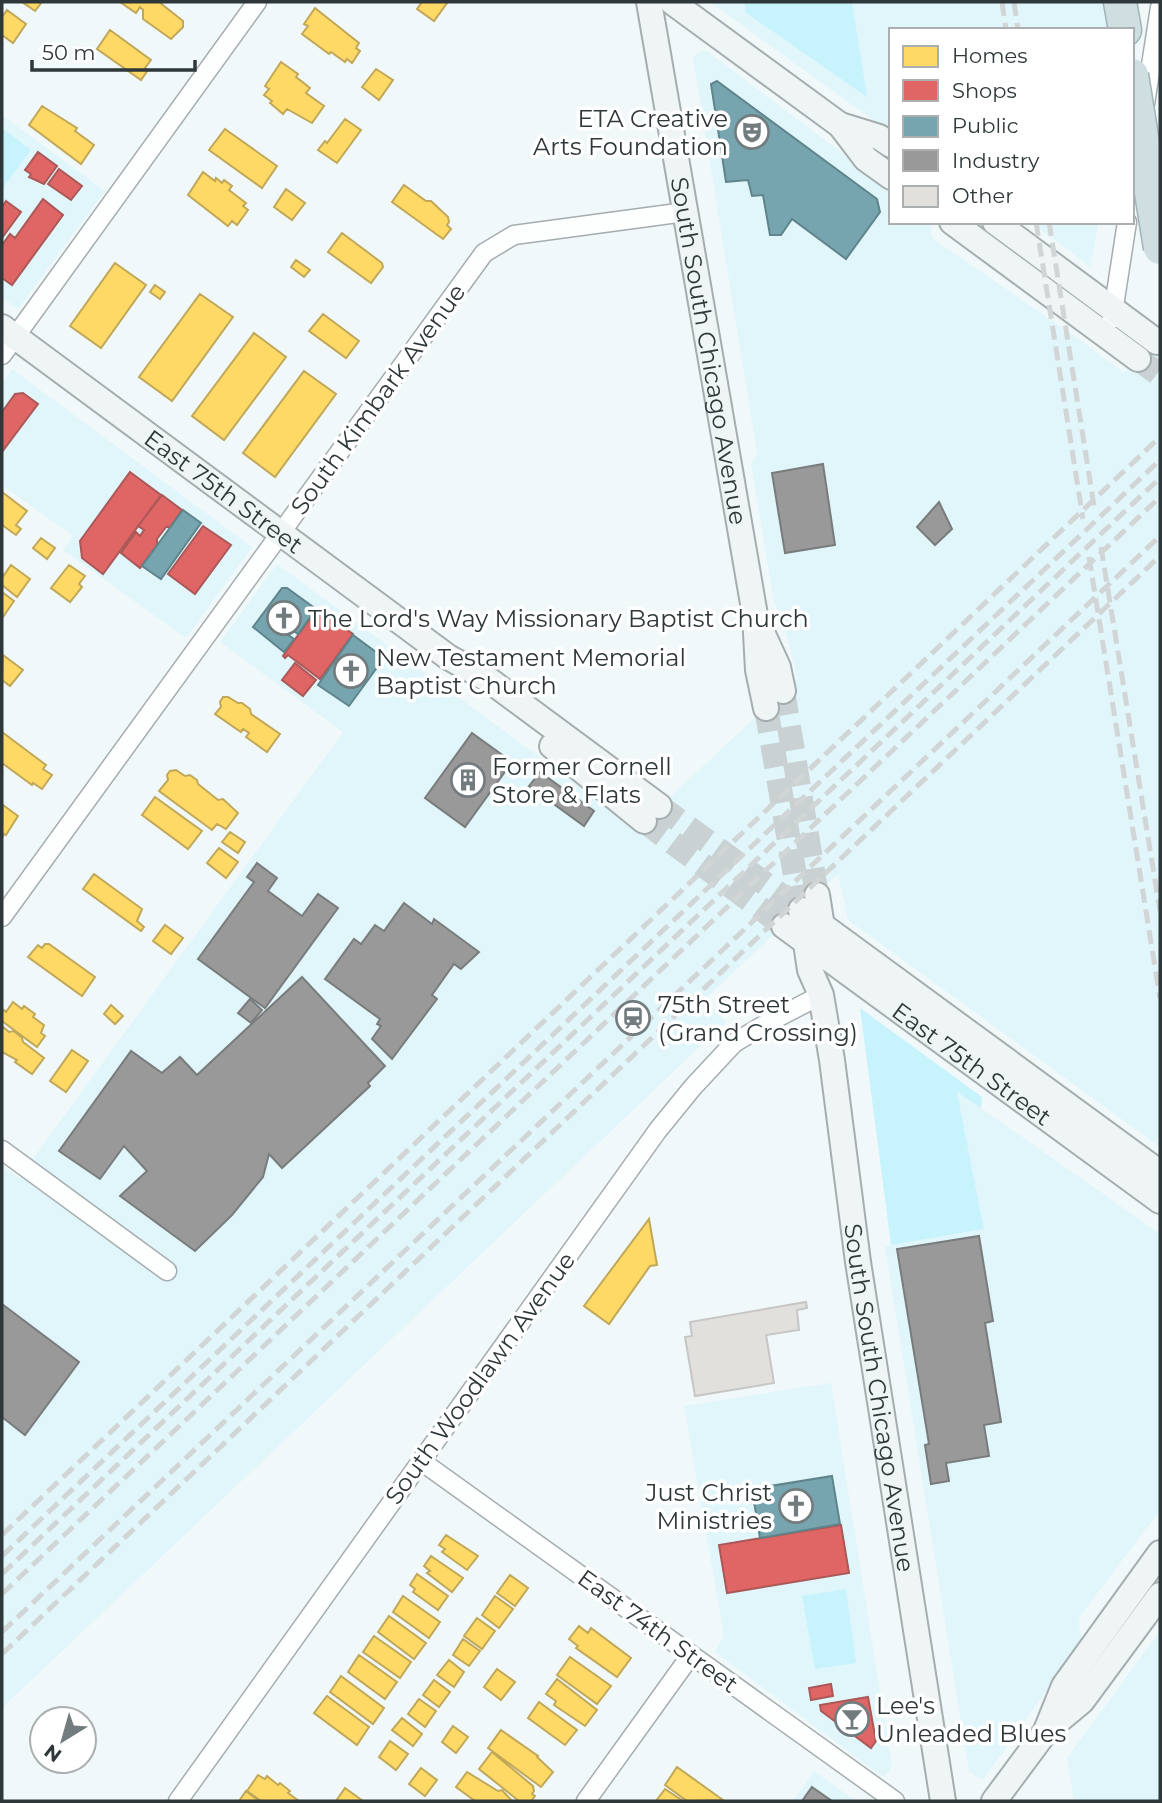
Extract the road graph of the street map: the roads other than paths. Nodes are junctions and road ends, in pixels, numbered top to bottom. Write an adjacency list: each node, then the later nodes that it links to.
1 (257, 2): 19 (street)
2 (649, 2): 12 (main road, South South Chicago Avenue)
3 (672, 2): 8 (main road)
4 (1120, 2): 6 (highway)
5 (1160, 7): 10 (street)
6 (1125, 28)
7 (1134, 87): 16 (highway, bridge)
8 (840, 125): 9 (main road); 11 (main road)
9 (889, 144)
10 (1134, 173)
11 (889, 176)
12 (685, 212): 22 (street, South Kimbark Avenue); 23 (main road, South South Chicago Avenue)
13 (955, 224): 18 (main road)
14 (998, 224): 17 (main road)
15 (1127, 224): 17 (street)
16 (1160, 248)
17 (1113, 310): 18 (street); 20 (main road)
18 (1109, 338): 21 (main road)
19 (6, 340): 22 (main road, East 75th Street)
20 (1157, 342)
21 (1139, 359)
22 (280, 533): 24 (main road, East 75th Street); 26 (street, South Kimbark Avenue)
23 (775, 699)
24 (651, 813)
25 (800, 910): 27 (main road, South South Chicago Avenue); 27 (main road, East 75th Street)
26 (2, 917)
27 (813, 933): 28 (main road, South South Chicago Avenue); 29 (main road, South South Chicago Avenue); 31 (main road, East 75th Street)
28 (826, 958): 29 (main road, South South Chicago Avenue); 32 (main road, East 75th Street)
29 (821, 995): 34 (street, South Woodlawn Avenue); 42 (main road, South South Chicago Avenue)
30 (2, 1150): 33 (street)
31 (1160, 1173)
32 (1160, 1200)
33 (167, 1271)
34 (421, 1461): 37 (street, East 74th Street); 39 (street, South Woodlawn Avenue)
35 (1160, 1553): 38 (main road)
36 (1160, 1595): 38 (main road)
37 (691, 1655): 40 (street); 41 (street, East 74th Street)
38 (1046, 1731): 43 (main road)
39 (178, 1801)
40 (586, 1801)
41 (895, 1801)
42 (943, 1801)
43 (994, 1801)

